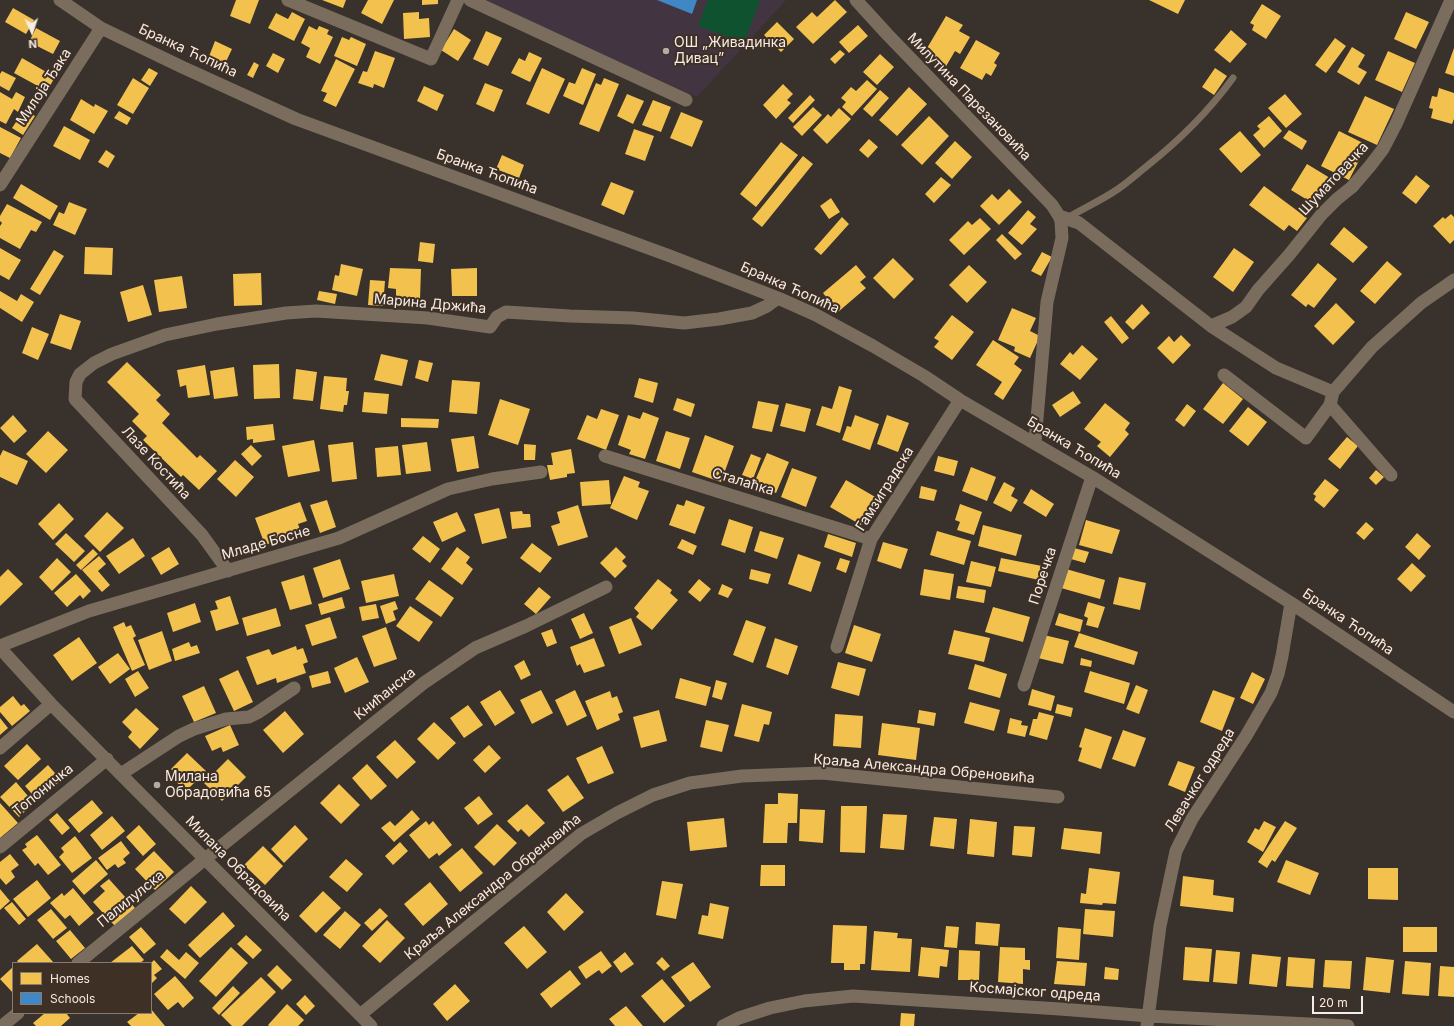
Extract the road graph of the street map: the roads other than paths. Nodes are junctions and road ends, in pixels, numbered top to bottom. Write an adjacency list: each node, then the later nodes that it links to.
1 (60, 0): 7 (street, Бранка Ћопића)
2 (288, 0): 3 (street)
3 (458, 0)
4 (470, 0): 9 (street)
5 (856, 0): 11 (street, Милутина Парезановића)
6 (1451, 0): 14 (street, Шуматовачка)
7 (102, 28): 10 (street, Милоја Ђака); 13 (street, Бранка Ћопића)
8 (1233, 78): 11 (lane)
9 (686, 100)
10 (0, 184)
11 (1063, 217): 14 (street, Милутина Парезановића); 20 (street, Милутина Парезановића)
12 (1454, 280): 17 (street)
13 (778, 298): 15 (street, Марина Држића); 18 (street, Бранка Ћопића)
14 (1211, 326): 17 (street, Милутина Парезановића)
15 (80, 374): 26 (street, Лазе Костића)
16 (1224, 375): 19 (street)
17 (1333, 392): 19 (street)
18 (960, 400): 20 (street, Бранка Ћопића); 25 (street, Гамзиградска)
19 (1330, 405): 23 (street)
20 (1035, 442): 24 (street, Бранка Ћопића)
21 (605, 456): 25 (street, Сталаћка)
22 (541, 472): 26 (street, Младе Босне)
23 (1391, 475)
24 (1092, 477): 28 (street, Бранка Ћопића); 31 (street, Поречка)
25 (871, 539): 30 (street, Гамзиградска)
26 (228, 571): 29 (street, Младе Босне)
27 (606, 587): 40 (street, Книћанска)
28 (1291, 603): 34 (street, Бранка Ћопића); 44 (street, Левачког одреда)
29 (0, 647): 33 (street, Милана Обрадовића)
30 (836, 647)
31 (1024, 685)
32 (294, 688): 37 (street)
33 (51, 704): 35 (street); 36 (street, Милана Обрадовића)
34 (1454, 712)
35 (0, 748)
36 (107, 759): 37 (street, Милана Обрадовића); 39 (street, Топоничка)
37 (121, 774): 40 (street, Милана Обрадовића)
38 (1058, 797): 43 (street, Краља Александра Обреновића)
39 (0, 847)
40 (205, 859): 41 (street, Палилулска); 43 (street, Милана Обрадовића)
41 (79, 962)
42 (17, 1014): 45 (street)
43 (360, 1015): 46 (street, Милана Обрадовића)
44 (1148, 1021): 47 (street, Космајског одреда); 48 (street, Космајског одреда)
45 (2, 1026)
46 (372, 1026)
47 (723, 1026)
48 (1348, 1026)

